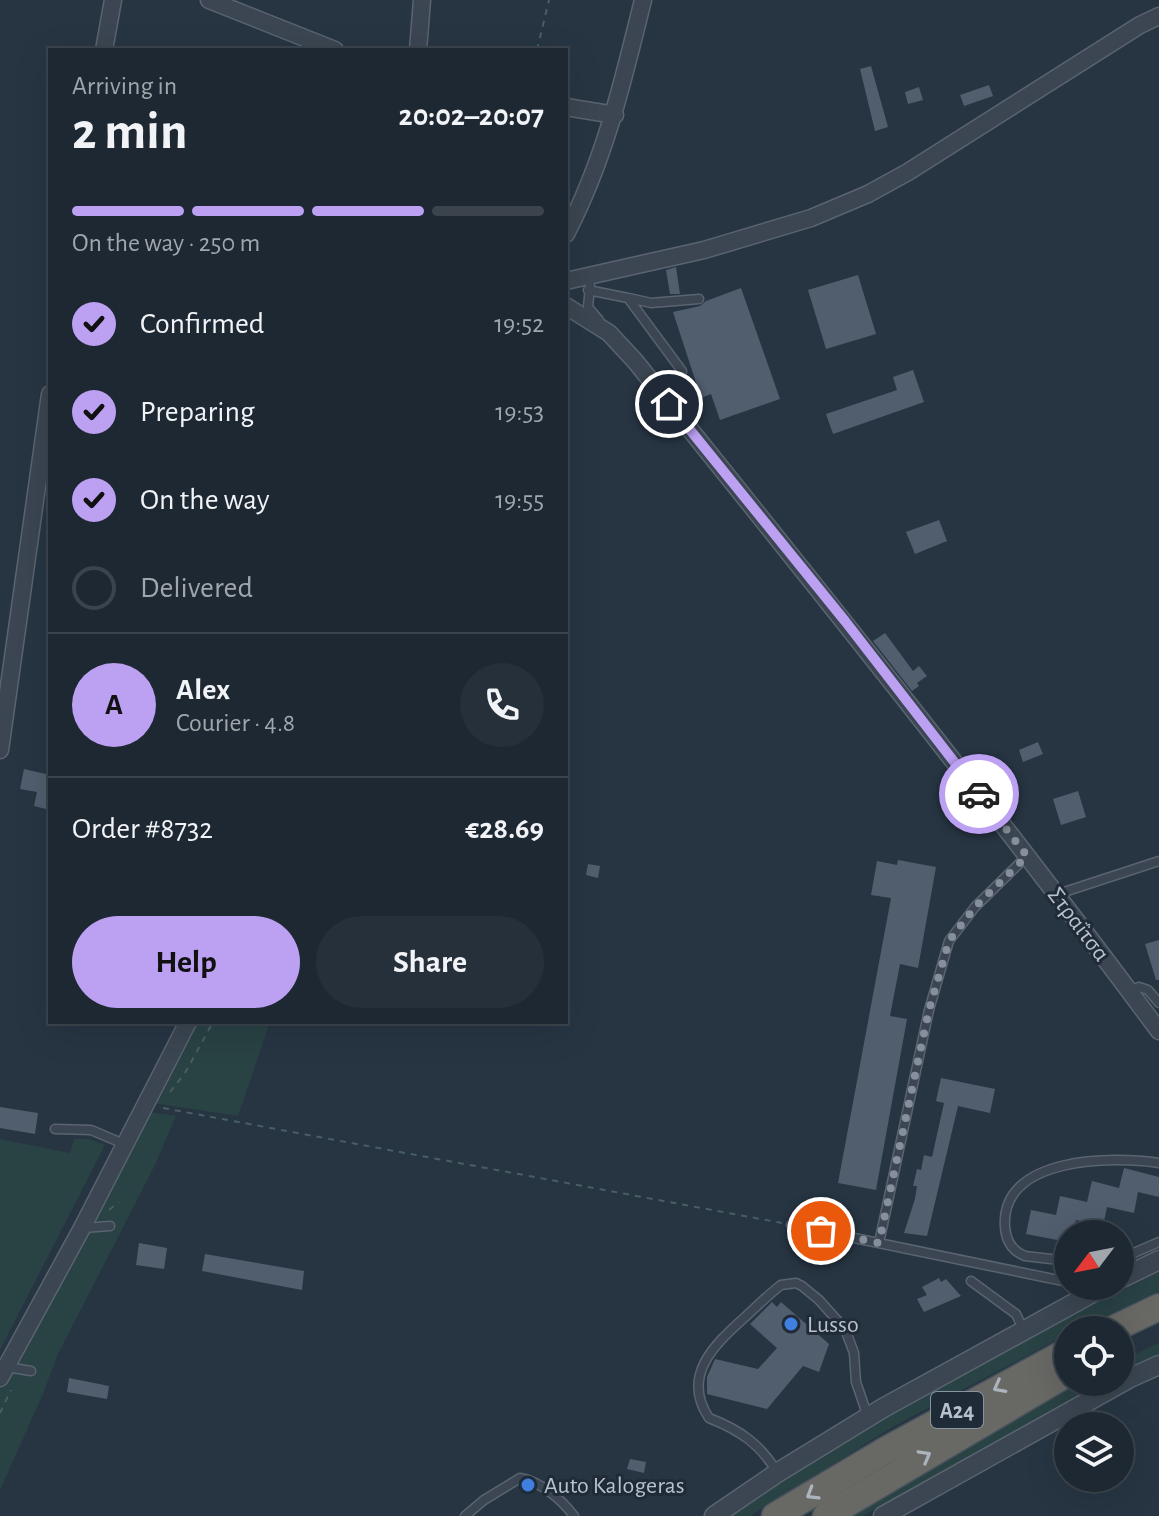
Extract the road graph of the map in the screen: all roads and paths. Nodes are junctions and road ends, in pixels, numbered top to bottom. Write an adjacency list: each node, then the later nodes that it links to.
1 (113, 0): 9 (street)
2 (209, 0): 10 (street)
3 (422, 0): 11 (street)
4 (549, 0): 12 (path)
5 (643, 0): 14 (street)
6 (1159, 16): 8 (street)
7 (1159, 23): 8 (lane)
8 (1140, 25): 16 (street)
9 (104, 48)
10 (330, 48)
11 (418, 48)
12 (537, 48)
13 (568, 107): 14 (street)
14 (615, 115): 15 (street)
15 (568, 230)
16 (596, 273): 17 (street); 18 (lane)
17 (568, 280)
18 (588, 290): 19 (lane); 22 (lane)
19 (628, 298): 20 (lane); 23 (lane)
20 (699, 299)
21 (568, 307): 22 (street, Στραΐτσα)
22 (609, 333): 26 (street, Στραΐτσα)
23 (682, 371)
24 (48, 408): 25 (street)
25 (0, 750)
26 (1027, 856): 28 (street, Στραΐτσα); 42 (lane)
27 (1159, 861): 28 (lane)
28 (1058, 894): 29 (street, Στραΐτσα)
29 (1130, 991): 30 (lane); 33 (street, Στραΐτσα)
30 (1159, 1003)
31 (187, 1024): 34 (street)
32 (212, 1024): 34 (path)
33 (1159, 1031)
34 (152, 1106): 36 (street); 38 (path)
35 (55, 1129): 36 (lane)
36 (125, 1144): 40 (street)
37 (1159, 1163): 44 (lane)
38 (791, 1225): 42 (lane)
39 (110, 1226): 40 (lane)
40 (82, 1228): 58 (street)
41 (1159, 1242): 43 (lane)
42 (879, 1243): 47 (lane)
43 (1134, 1253)
44 (1054, 1259)
45 (1159, 1260): 46 (street)
46 (1134, 1272)
47 (1054, 1279)
48 (971, 1281): 53 (lane)
49 (1076, 1300): 53 (street)
50 (1159, 1307): 51 (highway)
51 (1134, 1319)
52 (1159, 1325): 54 (highway)
53 (1024, 1330): 60 (street)
54 (1134, 1337)
55 (1054, 1359): 65 (highway, Α24, one-way to 65)
56 (1159, 1365): 67 (street)
57 (31, 1371): 58 (lane)
58 (3, 1372)
59 (1054, 1381): 66 (highway, Α24, one-way to 59)
60 (868, 1417): 61 (street); 61 (lane)
61 (777, 1473): 64 (street)
62 (465, 1516): 63 (lane)
63 (574, 1516)
64 (714, 1516)
65 (775, 1516)
66 (826, 1516)
67 (883, 1516)

